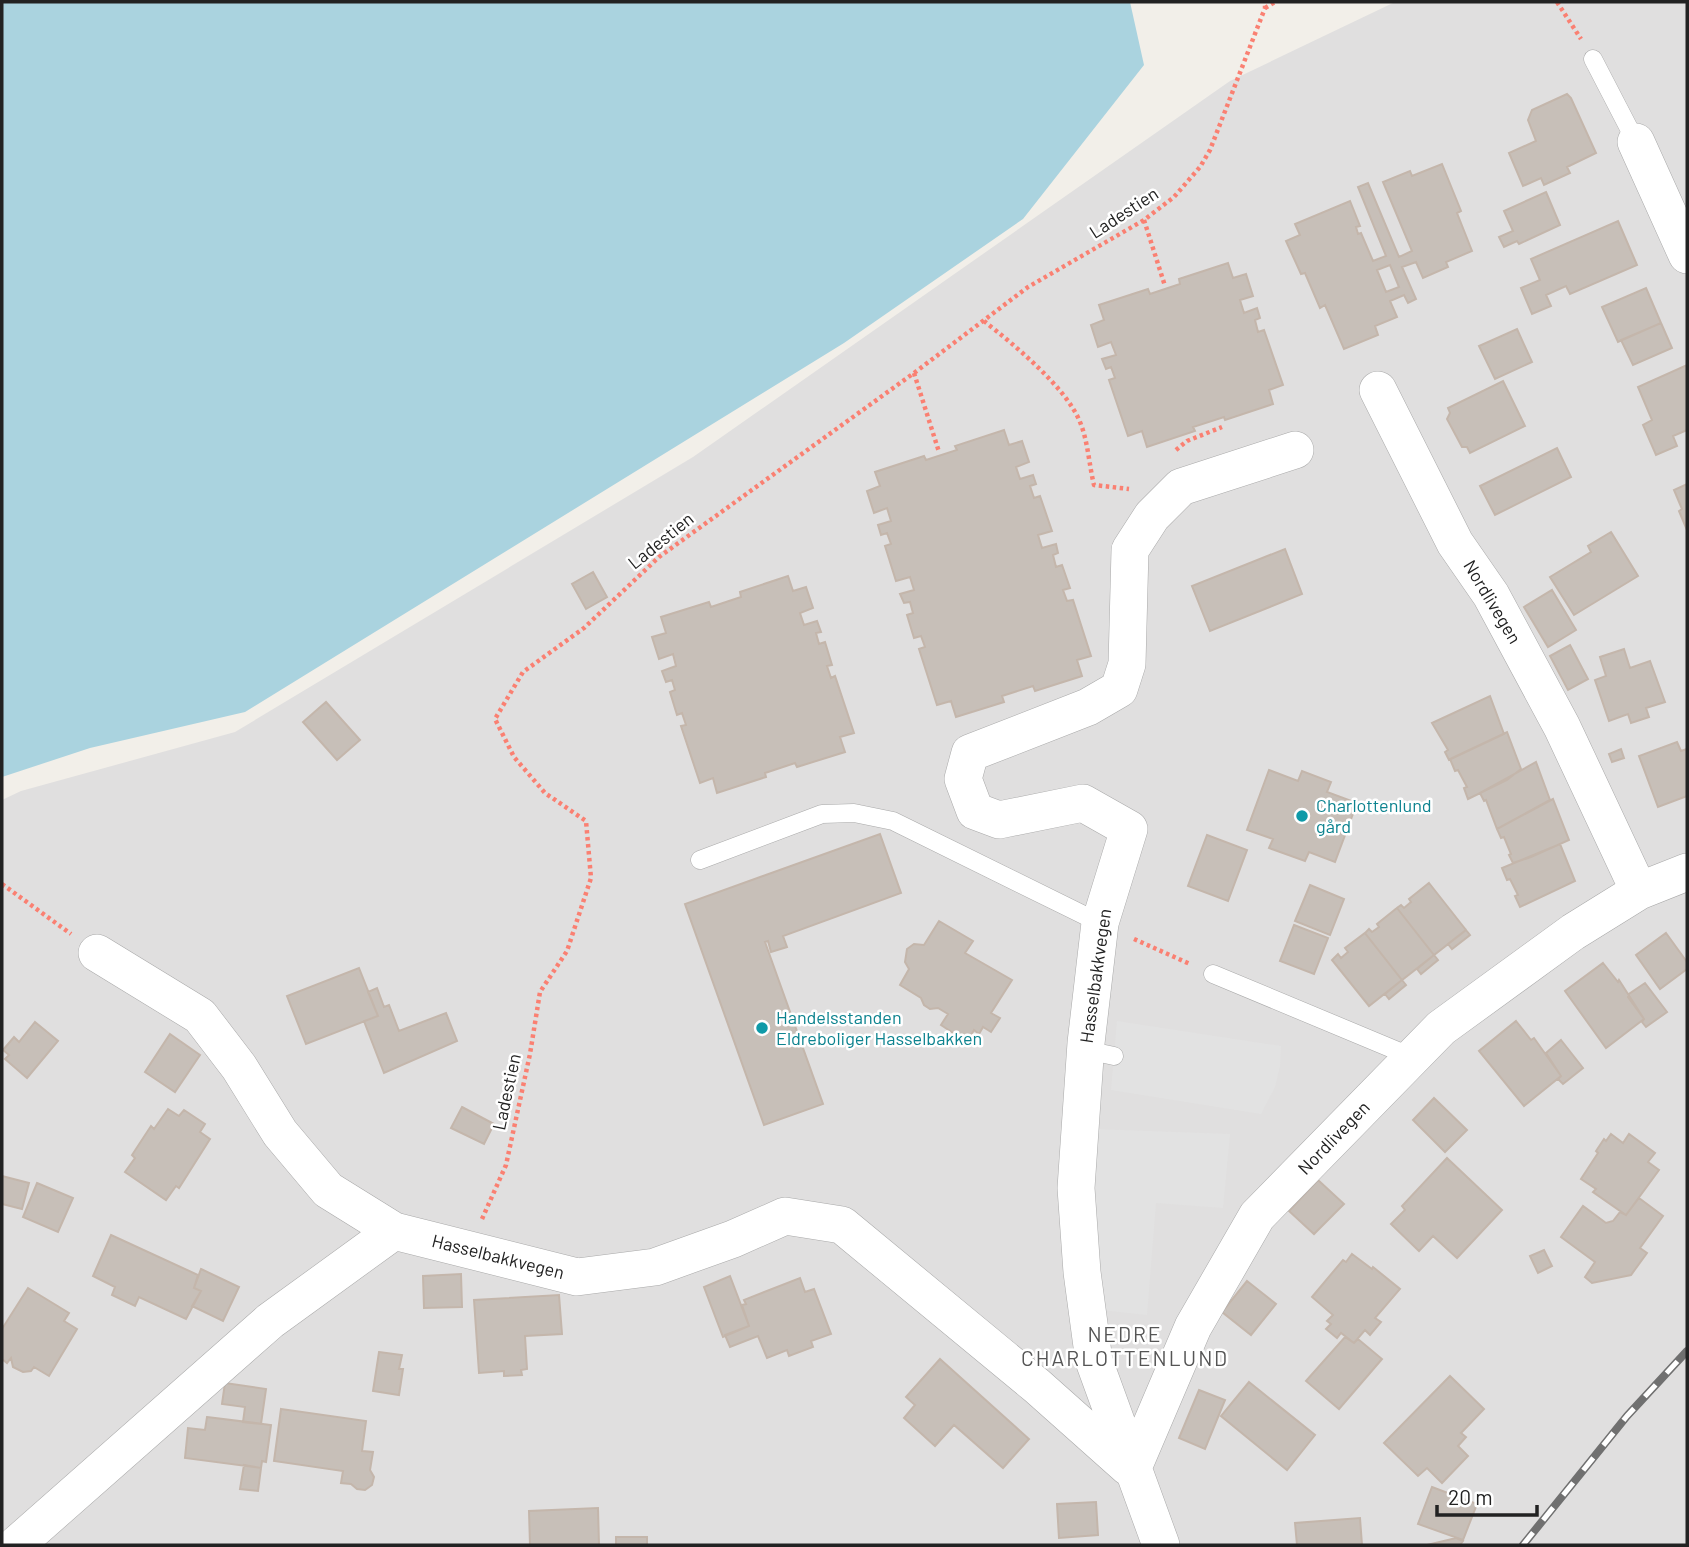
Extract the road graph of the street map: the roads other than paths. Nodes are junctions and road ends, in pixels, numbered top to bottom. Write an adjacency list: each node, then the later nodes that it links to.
1 (1593, 59): 2 (lane)
2 (1636, 142): 3 (street)
3 (1687, 255)
4 (1378, 390): 8 (street, Nordlivegen)
5 (1295, 450): 9 (street, Hasselbakkvegen)
6 (700, 860): 9 (lane)
7 (1687, 872): 8 (street, Nordlivegen)
8 (1639, 891): 12 (street, Nordlivegen)
9 (1100, 923): 14 (street, Hasselbakkvegen)
10 (97, 953): 13 (street, Hasselbakkvegen)
11 (1213, 974): 12 (lane)
12 (1412, 1057): 14 (street, Nordlivegen)
13 (394, 1231): 14 (street, Hasselbakkvegen); 15 (street)
14 (1132, 1470): 16 (street, Hasselbakkvegen)
15 (16, 1545)
16 (1161, 1545)

